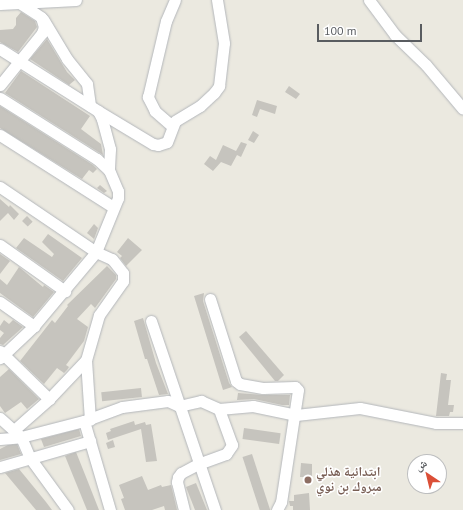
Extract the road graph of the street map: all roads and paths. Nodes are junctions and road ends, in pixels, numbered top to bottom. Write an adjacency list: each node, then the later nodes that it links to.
1 (75, 0): 6 (street)
2 (175, 0): 14 (street)
3 (217, 0): 14 (street)
4 (369, 0): 13 (street)
5 (0, 4): 6 (street)
6 (21, 4): 7 (street)
7 (41, 17): 9 (street); 12 (street)
8 (0, 49): 9 (street)
9 (20, 60): 10 (street); 12 (street)
10 (0, 85)
11 (0, 98): 16 (street)
12 (94, 108): 14 (street); 16 (street)
13 (463, 109)
14 (172, 126)
15 (0, 135): 18 (street)
16 (108, 170): 18 (street)
17 (0, 187): 20 (street)
18 (113, 207): 20 (street)
19 (0, 245): 21 (street)
20 (96, 252): 21 (street); 27 (street)
21 (65, 291): 25 (street)
22 (210, 299): 31 (street)
23 (0, 302): 25 (street)
24 (151, 321): 29 (street)
25 (34, 326): 26 (street)
26 (1, 355): 28 (street)
27 (86, 360): 28 (street); 33 (street)
28 (49, 399): 35 (street)
29 (179, 406): 30 (street); 33 (street); 39 (street)
30 (220, 409): 31 (street); 39 (street)
31 (296, 415): 34 (street); 45 (street)
32 (0, 418): 35 (street)
33 (87, 421): 35 (street); 37 (street)
34 (463, 423)
35 (18, 433): 36 (street); 38 (street)
36 (0, 440)
37 (90, 441): 38 (street); 42 (street)
38 (30, 458): 40 (street); 41 (street)
39 (198, 464): 43 (street); 44 (street)
40 (0, 467)
41 (68, 510)
42 (110, 510)
43 (184, 510)
44 (215, 510)
45 (276, 510)

